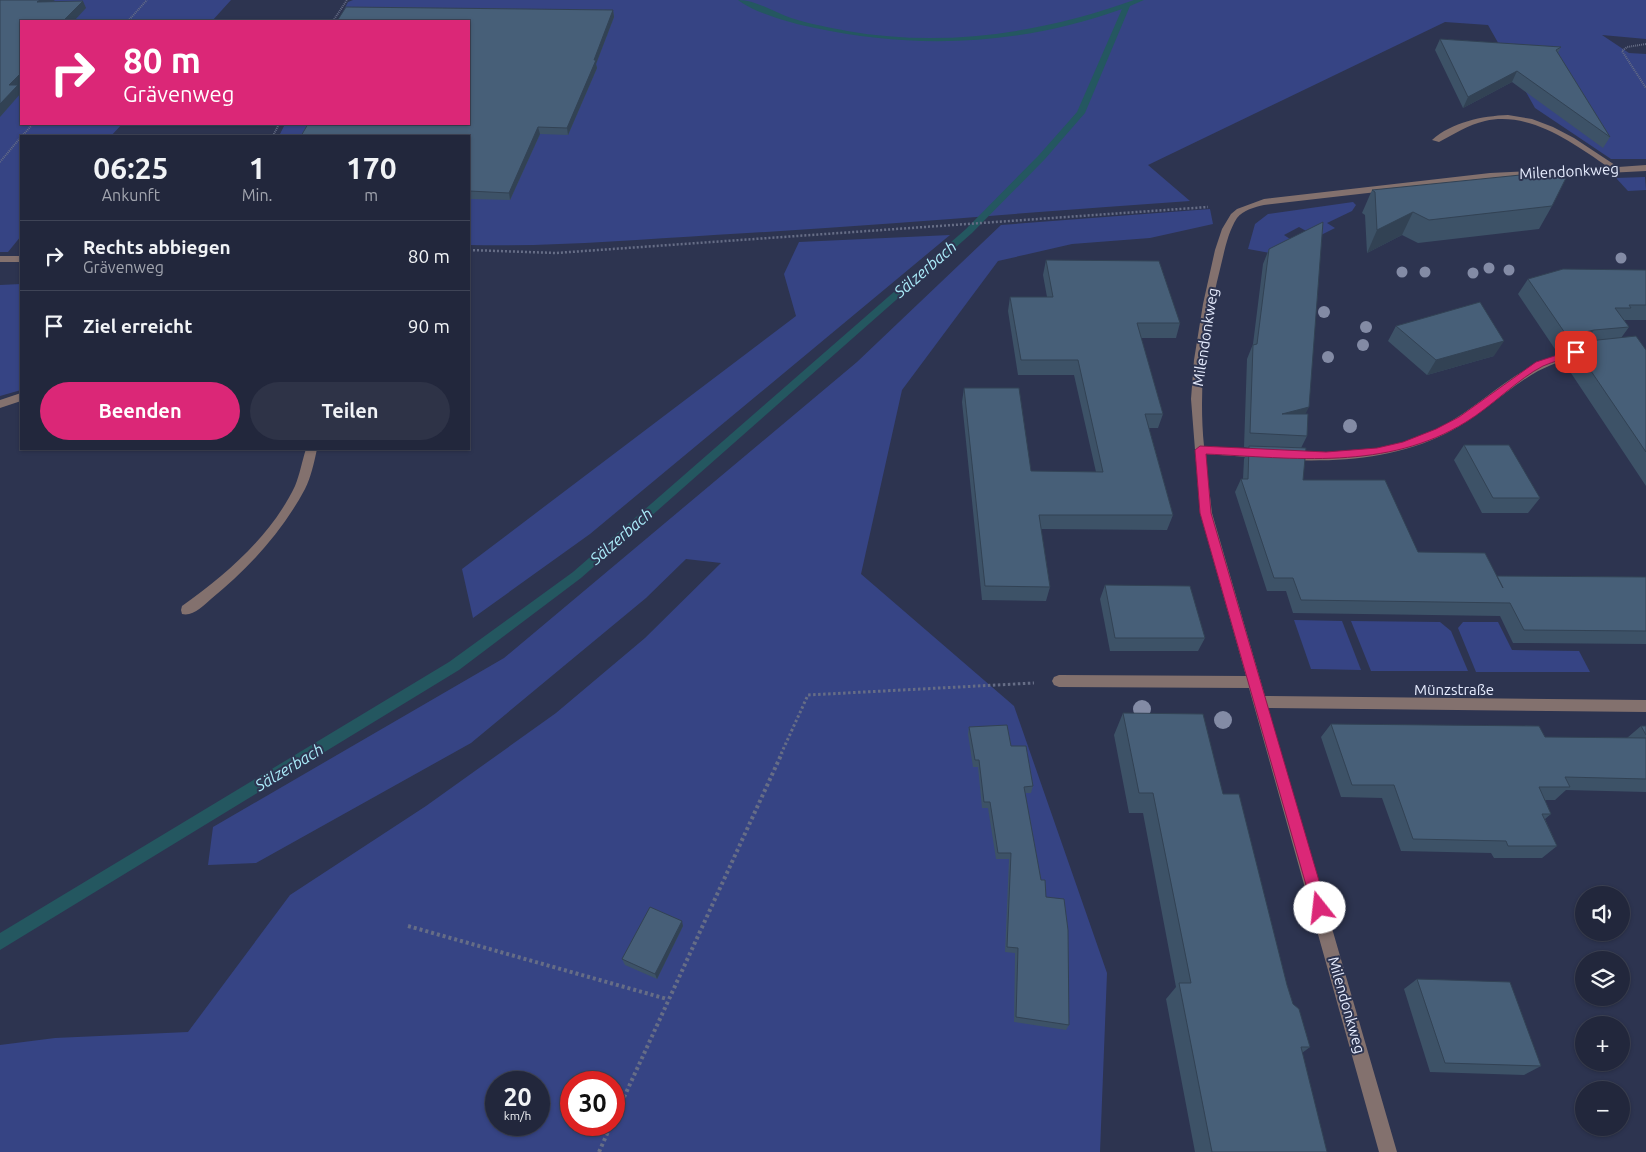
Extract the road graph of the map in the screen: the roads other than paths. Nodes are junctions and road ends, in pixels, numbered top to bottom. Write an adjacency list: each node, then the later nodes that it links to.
1 (1436, 140): 2 (street)
2 (1615, 168): 3 (street, Milendonkweg); 10 (street, Milendonkweg)
3 (1646, 168)
4 (0, 259): 5 (street)
5 (20, 259)
6 (1595, 349): 10 (street)
7 (20, 397): 8 (street)
8 (0, 404)
9 (311, 450): 11 (street)
10 (1200, 450): 13 (street, Milendonkweg)
11 (187, 610)
12 (1059, 681): 13 (street)
13 (1255, 682): 14 (street, Milendonkweg)
14 (1261, 702): 15 (street, Münzstraße); 16 (street, Milendonkweg)
15 (1646, 706)
16 (1388, 1152)

